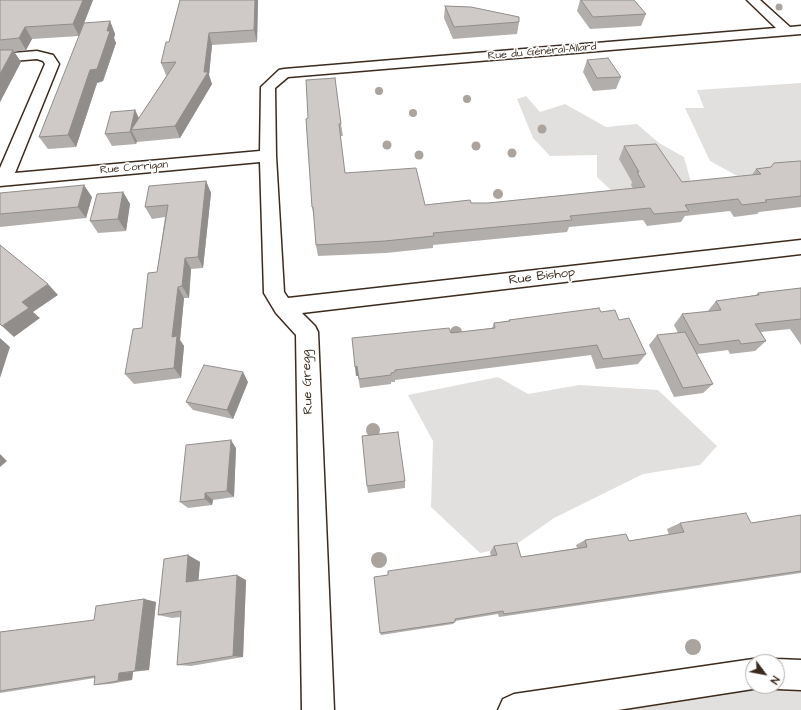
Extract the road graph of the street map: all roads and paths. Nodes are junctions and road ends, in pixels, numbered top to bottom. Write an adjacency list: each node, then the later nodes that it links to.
1 (753, 0): 3 (street)
2 (801, 30): 3 (street, Rue du Général-Allard)
3 (787, 32): 5 (street, Rue du Général-Allard)
4 (0, 58): 7 (street)
5 (284, 73): 6 (street, Rue Gregg)
6 (268, 156): 7 (street, Rue Corrigan); 9 (street, Rue Gregg)
7 (2, 180)
8 (801, 247): 9 (street, Rue Bishop)
9 (283, 307): 13 (street, Rue Gregg)
10 (785, 674): 12 (street)
11 (745, 675): 14 (street)
12 (801, 675)
13 (318, 710)
14 (514, 710)

